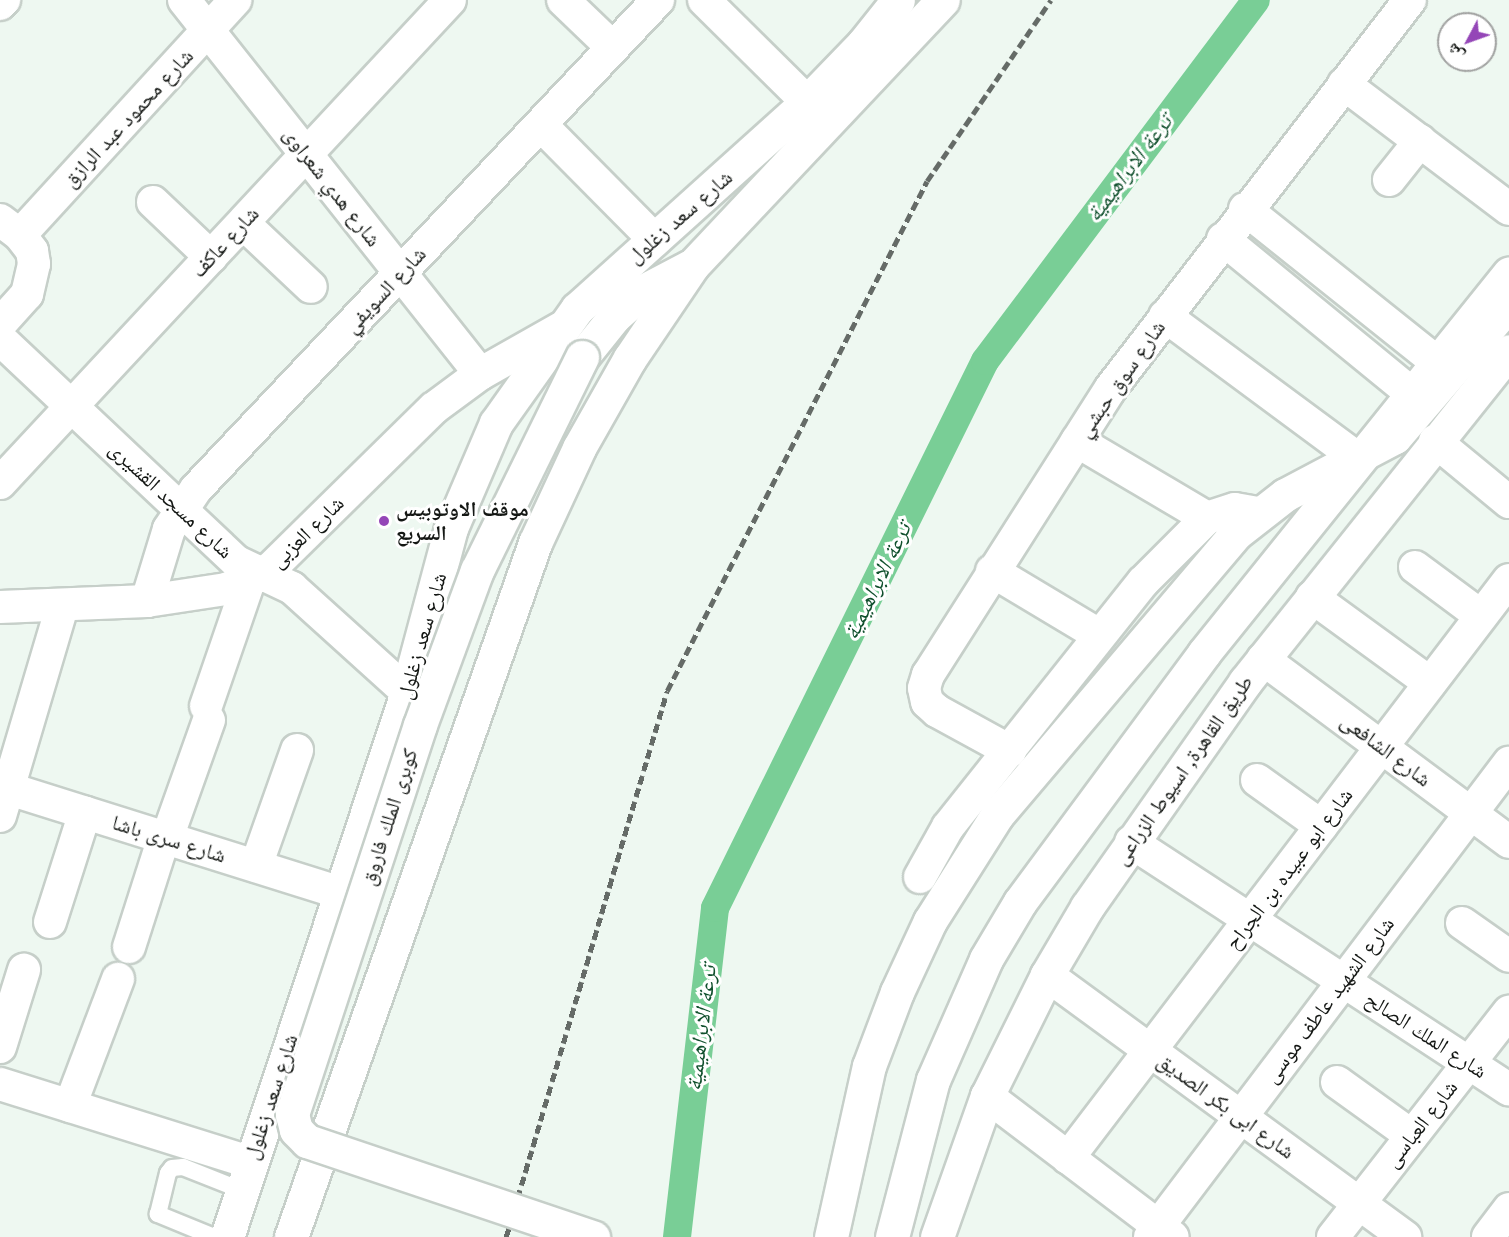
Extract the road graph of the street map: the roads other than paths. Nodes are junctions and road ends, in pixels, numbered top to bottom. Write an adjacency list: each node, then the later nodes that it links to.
1 (4, 0): 12 (street)
2 (184, 0): 13 (street, شارع هدي شعراوى)
3 (235, 0): 13 (street, شارع محمود عبد الرازق)
4 (450, 0): 20 (street, شارع عاكف)
5 (563, 0): 15 (street)
6 (658, 0): 15 (street, شارع السويفي)
7 (704, 0): 17 (street)
8 (898, 0): 17 (main road, شارع سعد زغلول)
9 (925, 0): 14 (main road)
10 (943, 0): 14 (main road, شارع سعد زغلول)
11 (1410, 0): 16 (street, شارع سوق حبشي)
12 (0, 4)
13 (208, 31): 20 (street, شارع هدي شعراوى); 26 (street, شارع محمود عبد الرازق)
14 (895, 47): 30 (main road, شارع سعد زغلول)
15 (613, 48): 18 (street, شارع السويفي)
16 (1344, 84): 19 (street); 23 (street, شارع سوق حبشي)
17 (807, 102): 28 (main road, شارع سعد زغلول)
18 (541, 125): 28 (street); 32 (street, شارع السويفي)
19 (1420, 141): 21 (street); 24 (street)
20 (306, 154): 25 (street, شارع عاكف); 32 (street, شارع هدي شعراوى)
21 (1389, 180)
22 (153, 202): 29 (street)
23 (1245, 209): 27 (street, شارع سوق حبشي); 42 (street)
24 (1509, 209)
25 (243, 223): 29 (street, شارع عاكف); 33 (street)
26 (10, 228): 37 (street)
27 (1223, 239): 35 (street, شارع سوق حبشي); 44 (street)
28 (655, 240): 38 (main road, شارع سعد زغلول)
29 (211, 257): 45 (street, شارع عاكف)
30 (693, 265): 36 (main road, كوبرى الملك فاروق); 40 (main road, شارع سعد زغلول)
31 (1509, 273): 42 (main road)
32 (401, 274): 43 (street, شارع هدي شعراوى); 51 (street, شارع السويفي)
33 (311, 287)
34 (1509, 304): 48 (main road)
35 (1165, 316): 46 (street, شارع سوق حبشي); 48 (street)
36 (614, 317): 38 (main road); 40 (main road); 111 (main road, كوبرى الملك فاروق, bridge)
37 (0, 324)
38 (561, 328): 43 (street, شارع العزبى); 67 (main road, شارع سعد زغلول)
39 (0, 339): 45 (street, شارع مسجد القشيرى)
40 (630, 358): 110 (main road, شارع سعد زغلول)
41 (1507, 359): 47 (main road, طريق القاهرة, اسيوط الزراعى)
42 (1437, 362): 44 (main road)
43 (480, 374): 56 (street, شارع العزبى)
44 (1411, 393): 48 (main road)
45 (71, 407): 49 (street, شارع عاكف); 51 (street, شارع مسجد القشيرى)
46 (1077, 441): 53 (street); 55 (street, شارع سوق حبشي)
47 (1435, 441): 50 (street); 58 (main road, طريق القاهرة, اسيوط الزراعى)
48 (1357, 458): 52 (main road); 64 (main road)
49 (0, 483)
50 (1509, 502)
51 (179, 510): 56 (street, شارع مسجد القشيرى); 59 (street, شارع السويفي)
52 (1258, 513): 53 (street); 112 (main road)
53 (1207, 518): 63 (street)
54 (1415, 567): 62 (street)
55 (992, 571): 63 (street); 70 (street, شارع سوق حبشي)
56 (256, 578): 59 (street, شارع العزبى); 67 (street, شارع مسجد القشيرى); 77 (street)
57 (1509, 580): 62 (street, شارع ابو عبيده بن الجراح)
58 (1312, 597): 65 (main road, طريق القاهرة, اسيوط الزراعى); 66 (street)
59 (147, 601): 61 (street, شارع العزبى)
60 (0, 607): 61 (street, شارع العزبى)
61 (62, 607): 73 (street)
62 (1481, 616): 66 (street, شارع ابو عبيده بن الجراح)
63 (1099, 635): 70 (street)
64 (1204, 653): 65 (main road); 113 (main road)
65 (1254, 671): 68 (street, شارع الشافعى); 78 (main road, طريق القاهرة, اسيوط الزراعى)
66 (1430, 683): 68 (street, شارع ابو عبيده بن الجراح)
67 (407, 692): 82 (main road, شارع سعد زغلول)
68 (1382, 747): 75 (street, شارع الشافعى); 76 (street, شارع ابو عبيده بن الجراح)
69 (297, 750): 80 (street)
70 (1010, 751): 81 (street)
71 (1509, 763): 75 (street, شارع الشهيد عاطف موسى)
72 (1257, 780): 76 (street)
73 (3, 797): 74 (street, شارع سرى باشا)
74 (85, 812): 77 (street, شارع سرى باشا); 84 (street)
75 (1471, 813): 79 (street, شارع الشافعى); 91 (street, شارع الشهيد عاطف موسى)
76 (1321, 826): 83 (street, شارع ابو عبيده بن الجراح)
77 (166, 838): 80 (street, شارع سرى باشا); 86 (street)
78 (1131, 842): 83 (street, شارع الملك الصالح); 89 (main road, طريق القاهرة, اسيوط الزراعى)
79 (1509, 842)
80 (256, 866): 82 (street, شارع سرى باشا)
81 (920, 877)
82 (338, 892): 104 (main road, شارع سعد زغلول)
83 (1249, 920): 91 (street, شارع الملك الصالح); 94 (street, شارع ابو عبيده بن الجراح)
84 (50, 922)
85 (1462, 923): 87 (street)
86 (129, 947)
87 (1509, 956)
88 (24, 970): 93 (street)
89 (1047, 975): 94 (street, شارع ابى بكر الصديق); 99 (main road, طريق القاهرة, اسيوط الزراعى)
90 (118, 978): 100 (street)
91 (1344, 981): 95 (street, شارع الملك الصالح); 101 (street, شارع الشهيد عاطف موسى)
92 (1509, 1012): 95 (street, شارع العباسى)
93 (0, 1047)
94 (1150, 1050): 101 (street, شارع ابى بكر الصديق); 103 (street, شارع ابو عبيده بن الجراح)
95 (1469, 1063): 98 (street, شارع الملك الصالح); 102 (street, شارع العباسى)
96 (1337, 1082): 102 (street)
97 (0, 1084): 100 (street)
98 (1509, 1089)
99 (987, 1096): 103 (street); 114 (main road, طريق القاهرة, اسيوط الزراعى)
100 (70, 1106): 104 (street)
101 (1241, 1117): 105 (street, شارع ابى بكر الصديق); 107 (street, شارع الشهيد عاطف موسى)
102 (1412, 1136): 105 (street, شارع العباسى)
103 (1068, 1158): 107 (street)
104 (245, 1176): 108 (lane); 109 (main road, شارع سعد زغلول)
105 (1359, 1204): 115 (street, شارع العباسى); 116 (street, شارع ابى بكر الصديق)
106 (1509, 1209): 117 (street)
107 (1160, 1233)
108 (214, 1237)
109 (227, 1237)
110 (291, 1237)
111 (593, 1237)
112 (831, 1237)
113 (892, 1237)
114 (938, 1237)
115 (1333, 1237)
116 (1405, 1237)
117 (1488, 1237)

